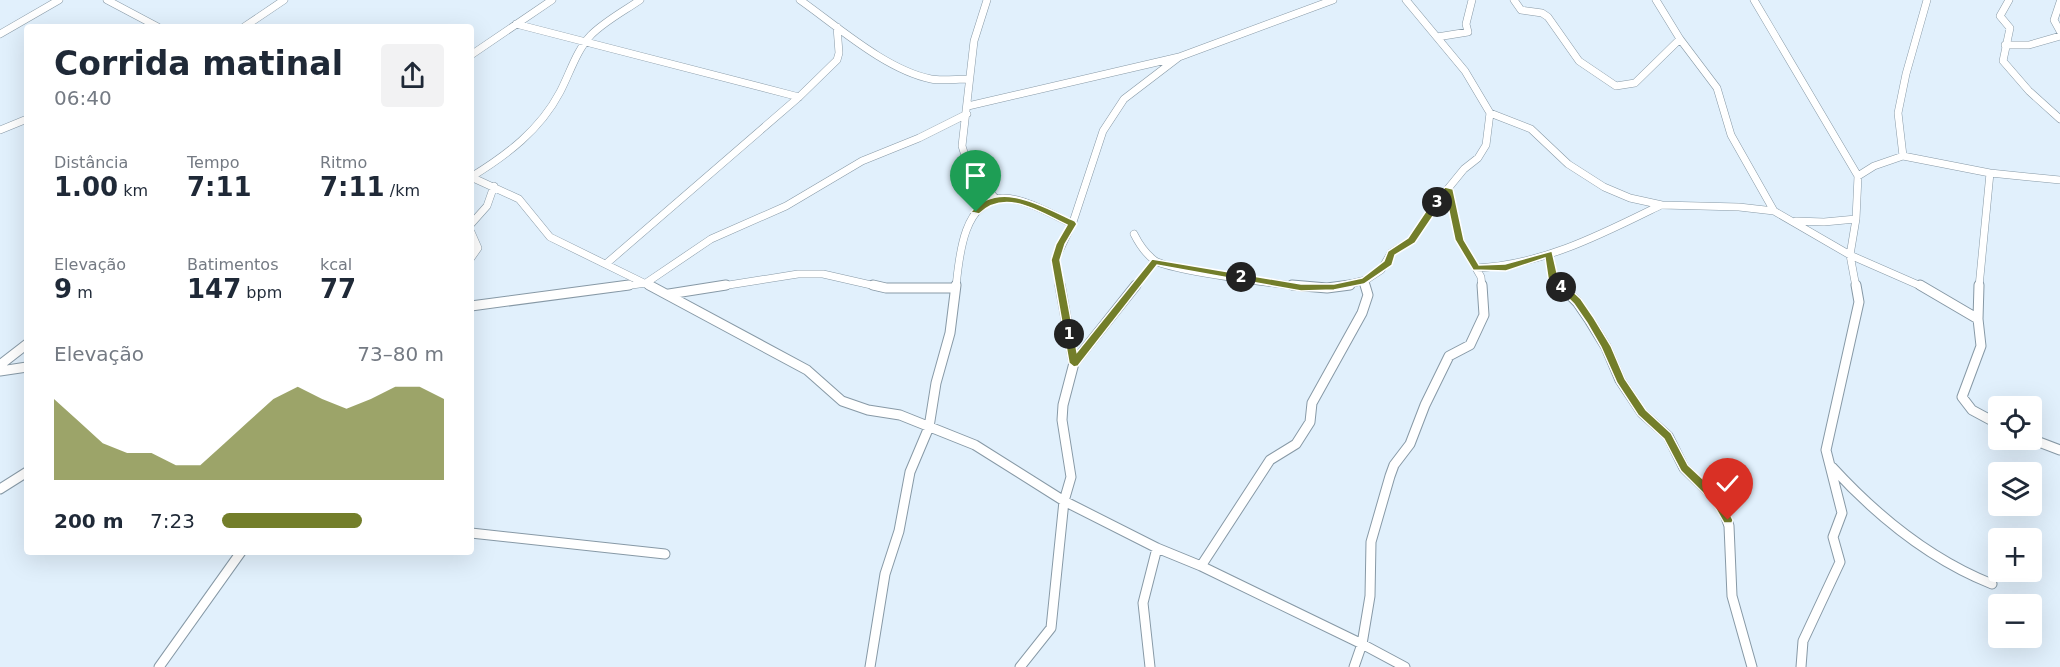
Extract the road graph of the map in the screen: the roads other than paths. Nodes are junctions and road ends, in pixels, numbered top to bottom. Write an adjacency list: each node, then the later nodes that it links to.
1 (60, 0): 23 (street)
2 (107, 0): 18 (street)
3 (284, 0): 19 (street)
4 (552, 0): 20 (street)
5 (640, 0): 27 (street)
6 (800, 0): 21 (street)
7 (987, 0): 31 (street)
8 (1333, 0): 30 (street)
9 (1406, 0): 25 (street)
10 (1472, 0): 25 (street)
11 (1514, 0): 26 (street)
12 (1656, 0): 26 (street)
13 (1754, 0): 41 (street)
14 (1927, 0): 38 (street)
15 (2009, 0): 28 (street)
16 (2060, 2): 17 (street)
17 (2058, 14): 22 (street)
18 (152, 24)
19 (248, 24)
20 (516, 24): 27 (street); 29 (street)
21 (837, 27): 31 (street); 32 (street)
22 (2060, 31)
23 (0, 34)
24 (2060, 36): 28 (street)
25 (1437, 37): 34 (street)
26 (1680, 39): 48 (street)
27 (587, 42): 32 (street); 40 (street)
28 (2005, 45): 36 (street)
29 (474, 53)
30 (1179, 57): 33 (street); 52 (street)
31 (968, 79): 33 (street)
32 (799, 97): 59 (street)
33 (968, 110): 46 (street); 62 (street)
34 (1490, 113): 45 (street); 47 (street)
35 (24, 119): 37 (street)
36 (2060, 119)
37 (0, 130)
38 (1903, 156): 39 (street); 41 (street)
39 (1990, 173): 43 (street); 66 (street)
40 (474, 175)
41 (1858, 176): 49 (street)
42 (474, 178): 44 (street)
43 (2060, 180)
44 (494, 186): 50 (street); 59 (street)
45 (1448, 189): 60 (street); 61 (street)
46 (996, 199): 52 (street); 63 (street)
47 (1662, 205): 48 (street); 56 (street)
48 (1774, 211): 51 (street)
49 (1856, 219): 51 (street); 57 (street)
50 (474, 221)
51 (1793, 221): 57 (street)
52 (1072, 224): 68 (street)
53 (1134, 234): 58 (street)
54 (474, 239): 55 (street)
55 (474, 254)
56 (1549, 254): 60 (street); 93 (street)
57 (1850, 255): 66 (street); 76 (street)
58 (1155, 261): 61 (street); 68 (street)
59 (607, 263): 62 (street)
60 (1476, 268): 86 (street)
61 (1364, 281): 84 (street)
62 (646, 284): 64 (street); 65 (street)
63 (954, 288): 64 (street); 73 (street)
64 (669, 294): 73 (street)
65 (474, 306)
66 (1978, 319): 72 (street)
67 (24, 346): 69 (street)
68 (1074, 363): 79 (street)
69 (0, 365)
70 (24, 367): 71 (street)
71 (0, 371)
72 (1988, 419)
73 (929, 427): 79 (street); 88 (street)
74 (2042, 443): 75 (street)
75 (2060, 450)
76 (1830, 465): 85 (street); 94 (street)
77 (24, 474): 78 (street)
78 (0, 489)
79 (1064, 501): 81 (street); 89 (street)
80 (474, 533): 82 (street)
81 (1157, 548): 84 (street); 90 (street)
82 (665, 554)
83 (239, 555): 87 (street)
84 (1201, 566): 86 (street)
85 (1992, 584)
86 (1362, 644): 91 (street); 92 (street)
87 (159, 667)
88 (870, 667)
89 (1020, 667)
90 (1150, 667)
91 (1354, 667)
92 (1405, 667)
93 (1752, 667)
94 (1801, 667)

